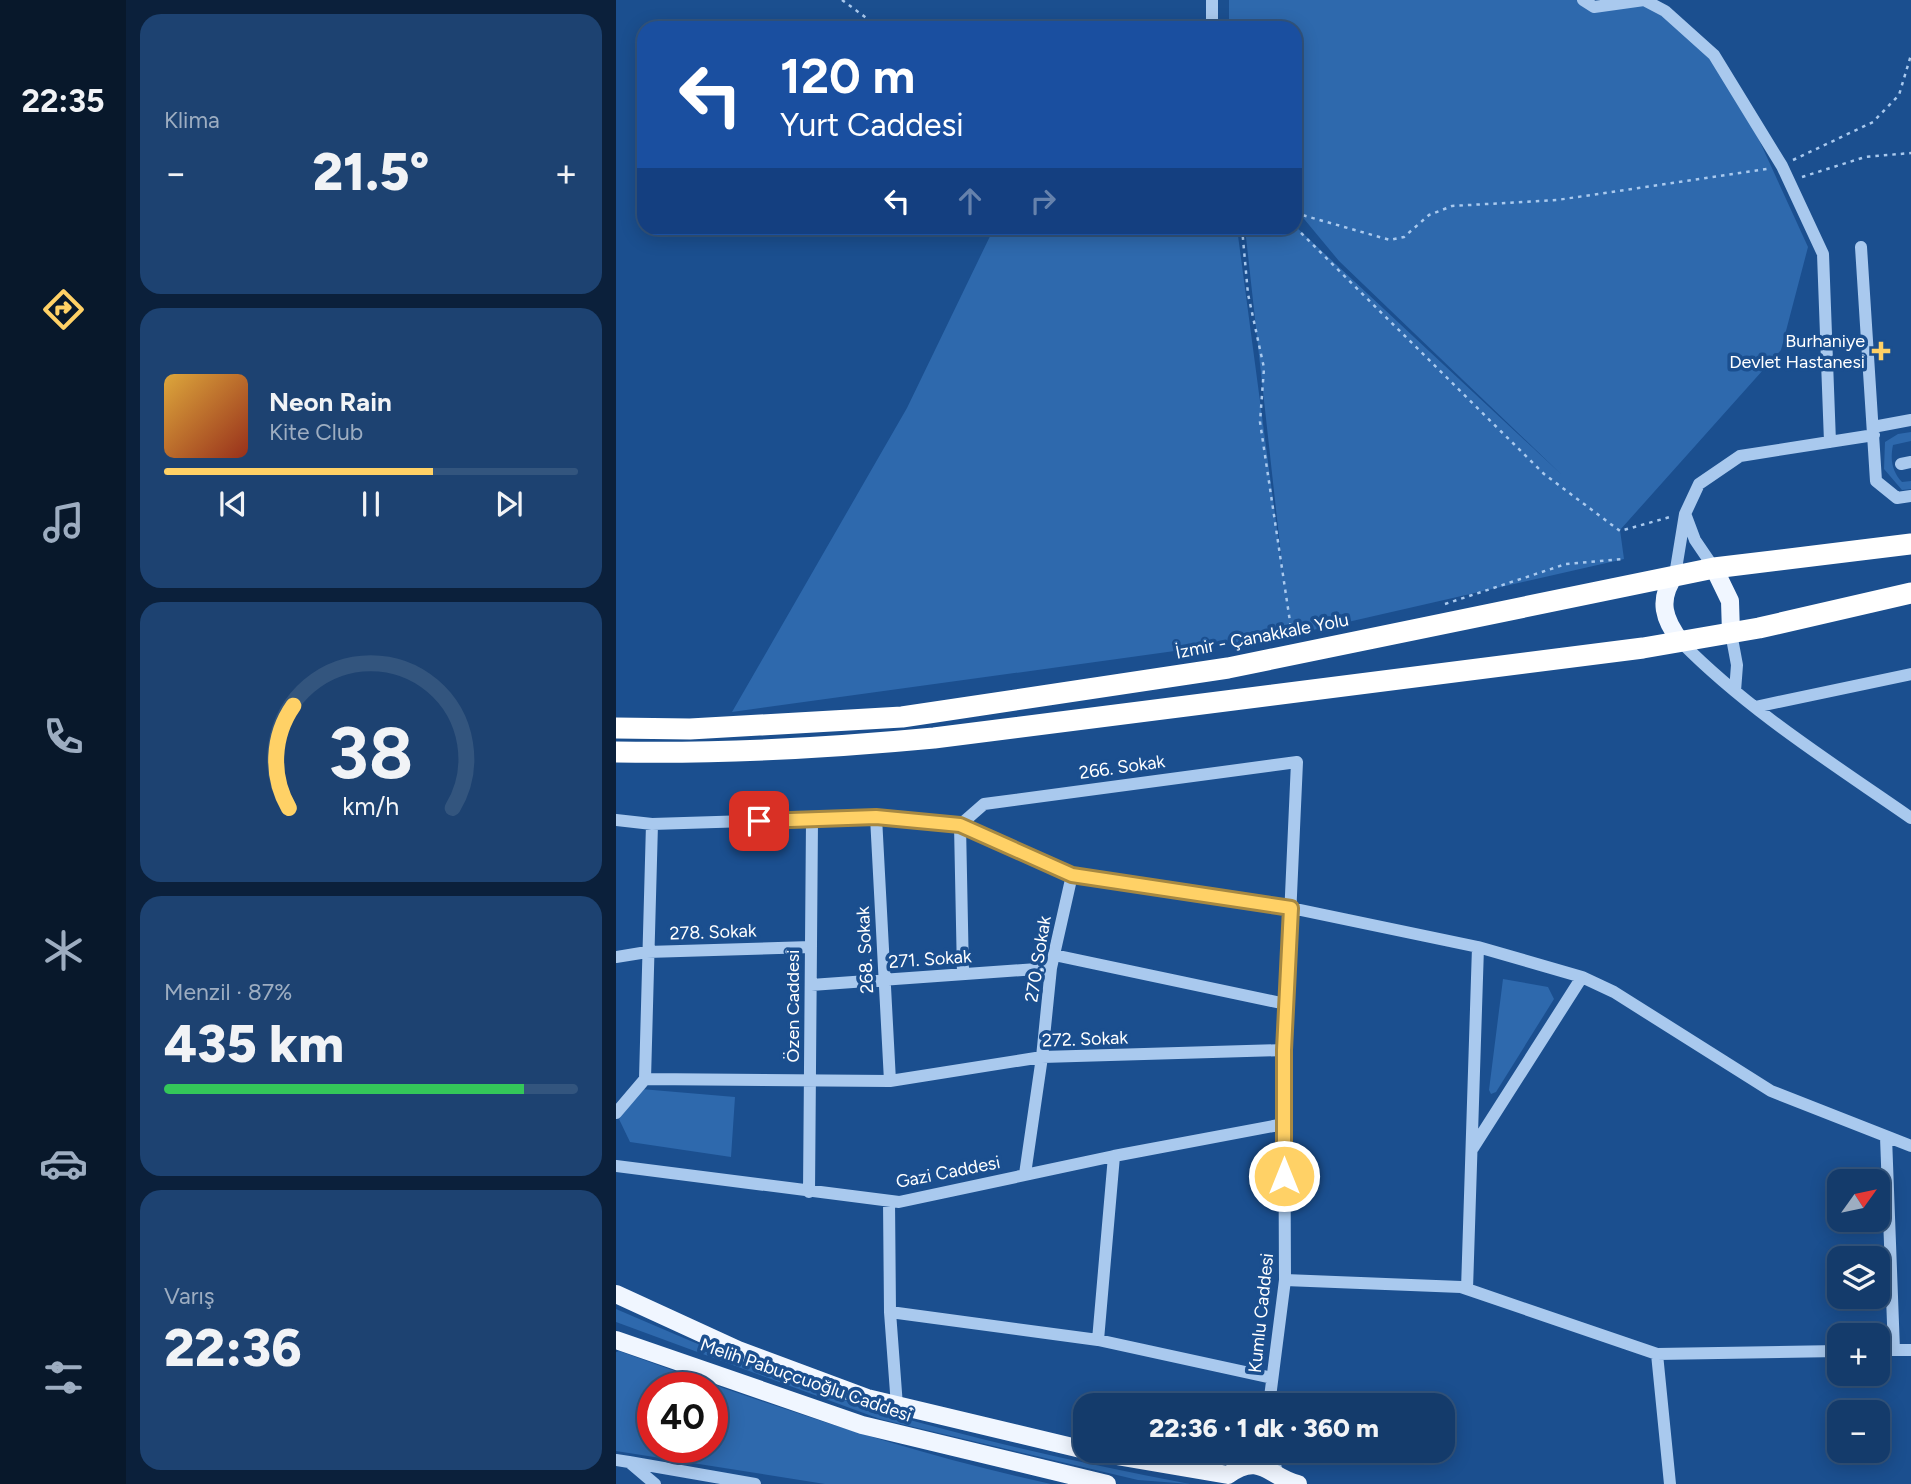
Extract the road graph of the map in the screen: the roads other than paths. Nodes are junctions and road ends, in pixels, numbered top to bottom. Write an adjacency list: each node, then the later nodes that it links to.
1 (1212, 0): 4 (street)
2 (1583, 0): 3 (street)
3 (1644, 0): 8 (street)
4 (1212, 21)
5 (1861, 247): 7 (street)
6 (1911, 420): 7 (street)
7 (1874, 431): 8 (street); 9 (street)
8 (1830, 442): 10 (street)
9 (1911, 496)
10 (1685, 514): 12 (street); 13 (street)
11 (1911, 544): 12 (highway, İzmir - Çanakkale Yolu)
12 (1714, 568): 13 (highway, İzmir - Çanakkale Yolu); 15 (main road)
13 (1675, 575): 16 (main road); 20 (highway, İzmir - Çanakkale Yolu)
14 (1911, 593): 15 (highway)
15 (1731, 633): 16 (highway); 18 (street)
16 (1681, 642): 18 (street); 21 (highway)
17 (1911, 674): 19 (street)
18 (1735, 691): 19 (street)
19 (1755, 707): 24 (street)
20 (616, 728)
21 (616, 752)
22 (1297, 762): 28 (street, 266. Sokak); 30 (street, Kumlu Caddesi)
23 (876, 817): 26 (street); 28 (street); 38 (street, 268. Sokak)
24 (1911, 818)
25 (616, 820): 27 (street)
26 (812, 820): 27 (street); 31 (street, Özen Caddesi)
27 (652, 824): 33 (street)
28 (960, 825): 29 (street); 36 (street)
29 (1072, 875): 30 (street); 35 (street, 270. Sokak)
30 (1291, 908): 32 (street); 40 (street, Kumlu Caddesi)
31 (811, 947): 33 (street, 278. Sokak); 39 (street, Özen Caddesi)
32 (1478, 947): 37 (street); 50 (street)
33 (647, 952): 34 (street, 278. Sokak); 43 (street)
34 (616, 957)
35 (1052, 962): 36 (street, 271. Sokak); 40 (street, 271. Sokak); 42 (street, 270. Sokak)
36 (963, 974): 38 (street, 271. Sokak)
37 (1582, 977): 48 (street); 50 (street)
38 (884, 980): 39 (street, 271. Sokak); 45 (street, 268. Sokak)
39 (811, 985): 44 (street, Özen Caddesi)
40 (1286, 1004): 41 (street, Kumlu Caddesi)
41 (1284, 1050): 42 (street, 272. Sokak); 47 (street, Kumlu Caddesi)
42 (1042, 1057): 45 (street, 272. Sokak); 53 (street, 270. Sokak)
43 (645, 1079): 44 (street, 272. Sokak); 46 (street)
44 (810, 1080): 45 (street, 272. Sokak); 54 (street, Özen Caddesi)
45 (890, 1081)
46 (616, 1113)
47 (1284, 1124): 51 (street, Gazi Caddesi); 56 (street, Kumlu Caddesi)
48 (1886, 1136): 49 (street); 63 (street)
49 (1911, 1146)
50 (1472, 1149): 57 (street)
51 (1114, 1156): 53 (street, Gazi Caddesi); 61 (street)
52 (616, 1166): 54 (street, Gazi Caddesi)
53 (1025, 1174): 55 (street, Gazi Caddesi)
54 (809, 1192): 55 (street, Gazi Caddesi)
55 (889, 1201): 59 (street)
56 (1285, 1280): 57 (street); 67 (street, Kumlu Caddesi)
57 (1467, 1289): 66 (street)
58 (616, 1294): 69 (main road, Melih Pabuçcuoğlu Caddesi)
59 (890, 1312): 61 (street); 69 (street)
60 (616, 1340): 80 (main road, Melih Pabuçcuoğlu Caddesi)
61 (1098, 1340): 67 (street)
62 (1890, 1350): 63 (street)
63 (1894, 1350): 64 (street)
64 (1911, 1350)
65 (1827, 1351): 66 (street)
66 (1657, 1354): 81 (street)
67 (1272, 1378): 68 (street, Kumlu Caddesi)
68 (1270, 1393)
69 (897, 1406): 70 (main road, Melih Pabuçcuoğlu Caddesi)
70 (1073, 1448)
71 (622, 1461): 78 (street); 79 (street)
72 (1144, 1463): 76 (main road, Melih Pabuçcuoğlu Caddesi)
73 (1245, 1463): 76 (main road, Melih Pabuçcuoğlu Caddesi)
74 (1255, 1463): 77 (main road, Melih Pabuçcuoğlu Caddesi)
75 (1278, 1463): 77 (street)
76 (1226, 1480)
77 (1287, 1481)
78 (655, 1484)
79 (755, 1484)
80 (1107, 1484)
81 (1670, 1484)

